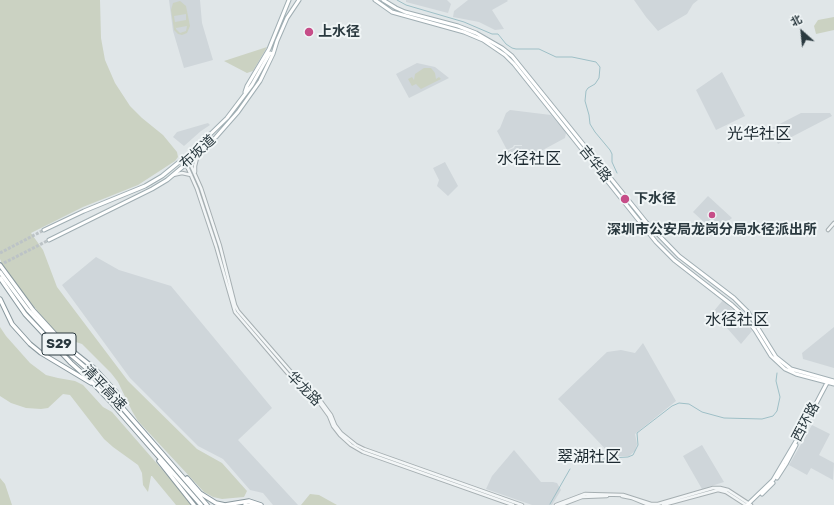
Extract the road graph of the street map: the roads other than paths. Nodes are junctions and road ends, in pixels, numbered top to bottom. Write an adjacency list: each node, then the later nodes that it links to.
1 (289, 0): 6 (main road)
2 (299, 0): 5 (main road, 布坂道)
3 (375, 0): 23 (main road, 吉华路)
4 (383, 0): 23 (main road, 吉华路)
5 (272, 54): 6 (main road, 布坂道); 7 (main road, 布坂道)
6 (245, 93): 8 (main road, 布坂道)
7 (199, 153): 9 (main road, 布坂道); 13 (street)
8 (184, 158): 9 (street); 10 (street, 华龙路); 15 (main road, 布坂道)
9 (189, 161): 10 (main road, 布坂道); 13 (street, 华龙路)
10 (186, 164): 11 (main road, 布坂道); 12 (street, 华龙路)
11 (173, 175): 12 (street); 17 (main road, 布坂道)
12 (191, 175): 35 (street, 华龙路)
13 (196, 175): 36 (street, 华龙路)
14 (834, 223): 16 (street)
15 (44, 230)
16 (828, 230)
17 (49, 240)
18 (0, 265): 26 (highway)
19 (0, 272): 26 (highway, 清平高速 / S29)
20 (0, 278): 25 (highway, 清平高速 / S29)
21 (0, 299): 25 (highway)
22 (834, 381): 23 (main road, 吉华路)
23 (828, 382): 24 (main road, 吉华路); 41 (main road, 西环路)
24 (834, 384)
25 (95, 385): 27 (highway, 清平高速 / S29)
26 (124, 410): 28 (highway, 清平高速 / S29)
27 (139, 434): 29 (highway); 30 (highway, 清平高速 / S29)
28 (172, 463): 31 (highway, 清平高速 / S29); 34 (highway)
29 (194, 505)
30 (200, 505)
31 (207, 505)
32 (245, 505): 33 (highway)
33 (254, 505)
34 (261, 505)
35 (513, 505)
36 (522, 505)
37 (556, 505): 41 (street)
38 (561, 505): 39 (street)
39 (649, 505)
40 (663, 505): 41 (street)
41 (749, 505)

